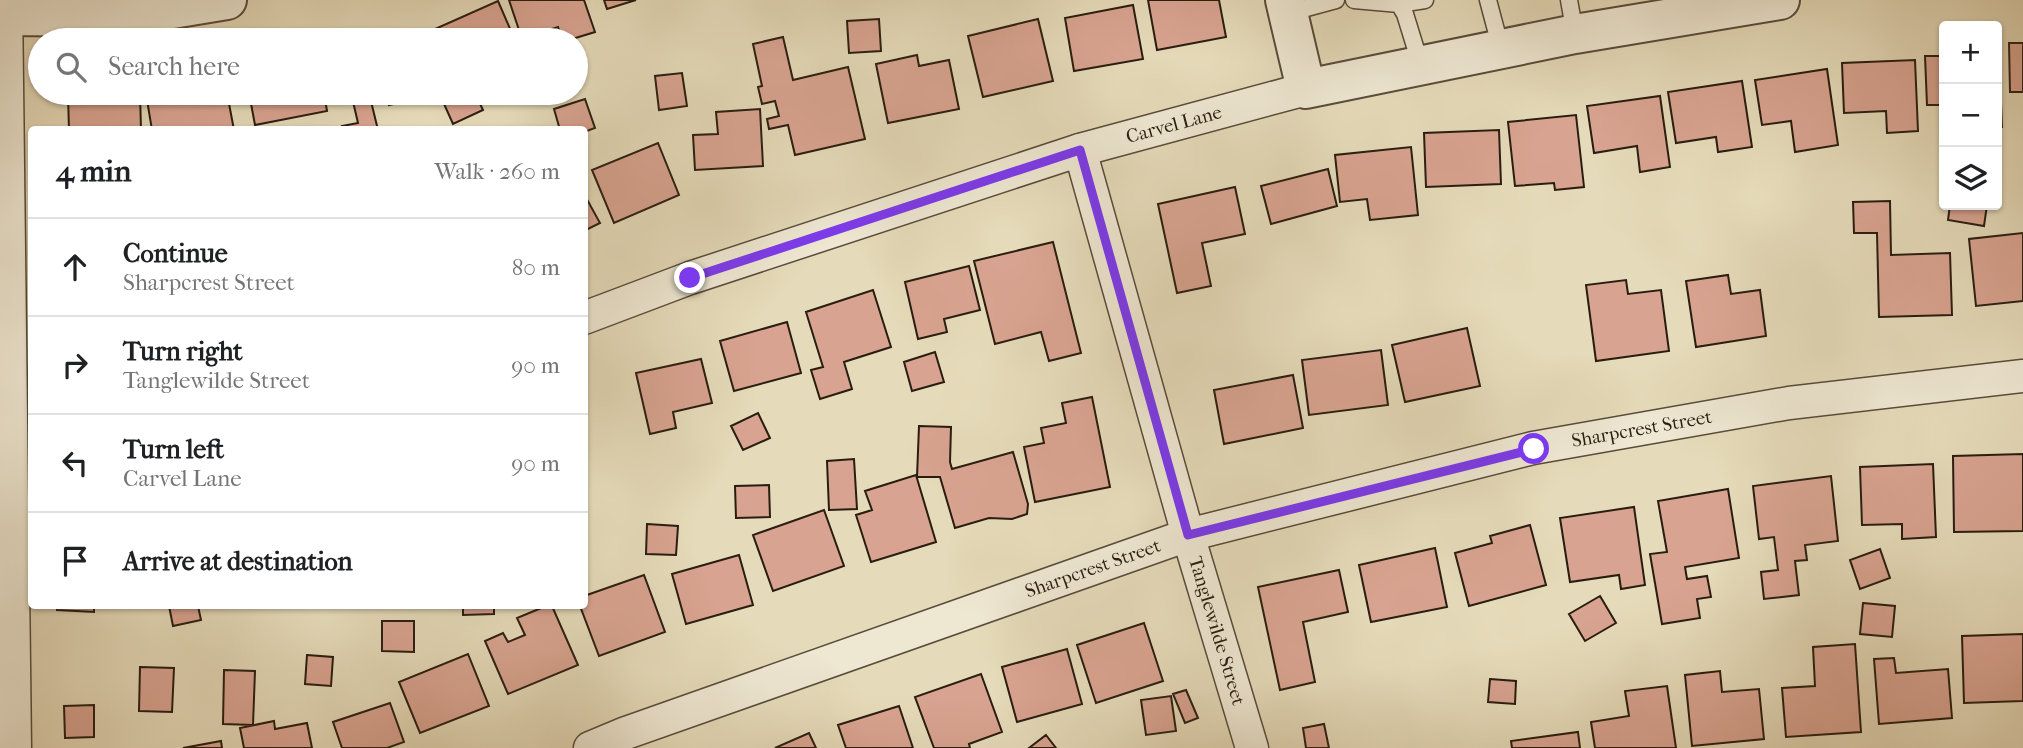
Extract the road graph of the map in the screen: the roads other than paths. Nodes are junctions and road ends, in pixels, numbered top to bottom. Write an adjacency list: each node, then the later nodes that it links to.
1 (227, 0): 9 (street)
2 (1336, 0): 8 (lane)
3 (1354, 0): 7 (lane)
4 (1425, 0): 7 (lane)
5 (1488, 0): 11 (lane)
6 (1780, 0): 10 (street, Carvel Lane)
7 (1399, 5): 12 (lane)
8 (1286, 7): 13 (street)
9 (4, 11): 17 (street)
10 (1572, 17): 11 (street, Carvel Lane)
11 (1502, 49): 12 (street, Carvel Lane)
12 (1421, 66): 13 (street, Carvel Lane)
13 (1306, 89): 14 (street, Carvel Lane)
14 (1080, 150): 15 (street, Carvel Lane); 18 (street, Tanglewilde Street)
15 (588, 316)
16 (2023, 376): 18 (street, Sharpcrest Street)
17 (22, 454): 19 (street)
18 (1188, 535): 20 (street, Sharpcrest Street); 21 (street, Tanglewilde Street)
19 (15, 748)
20 (590, 748)
21 (1252, 748)

